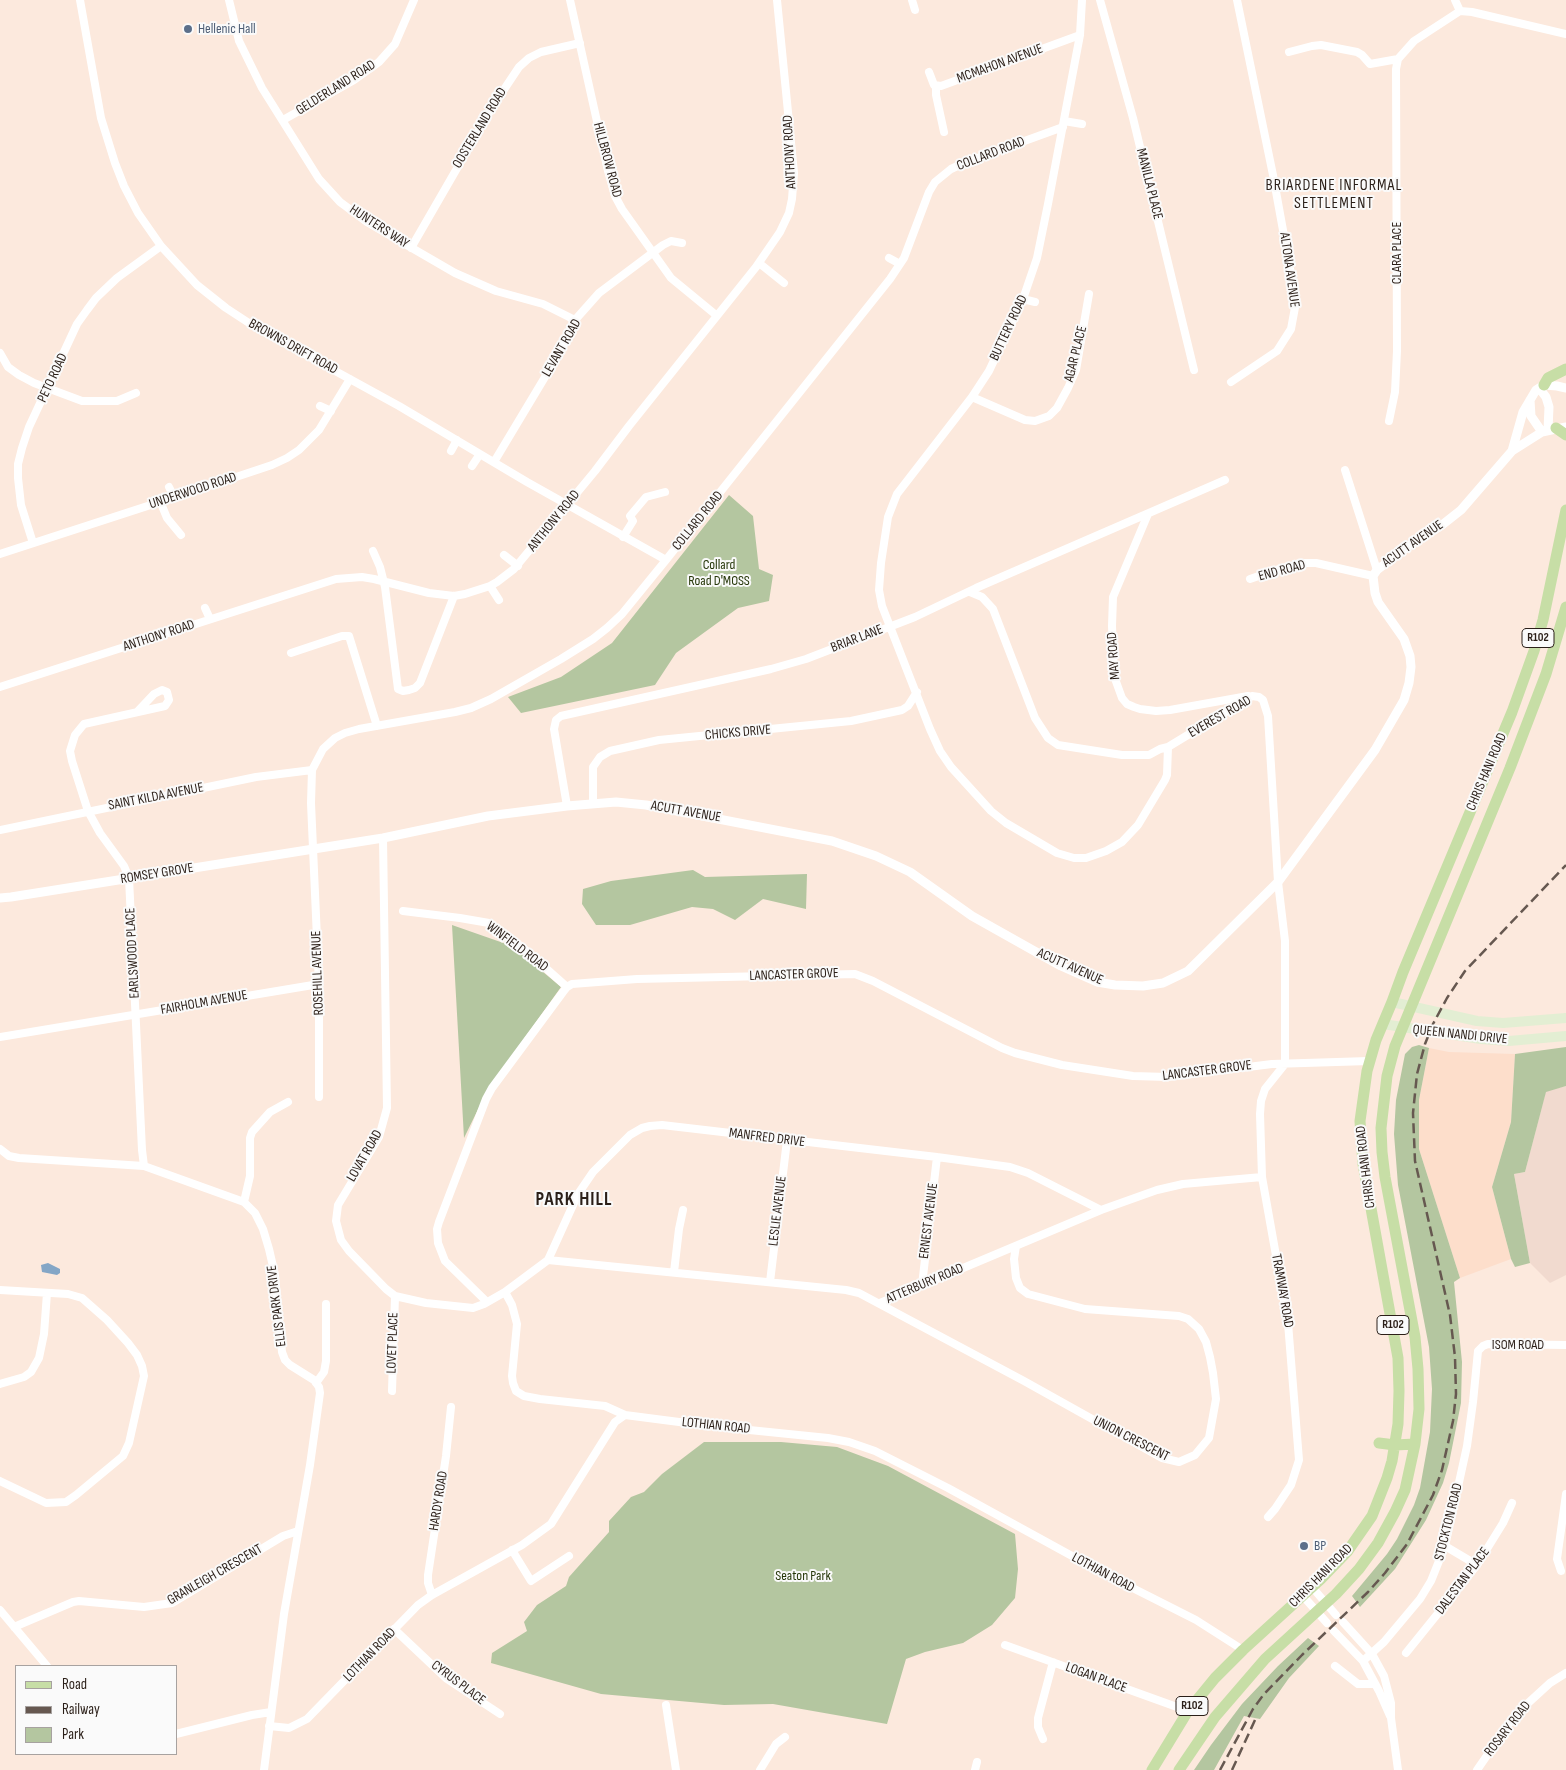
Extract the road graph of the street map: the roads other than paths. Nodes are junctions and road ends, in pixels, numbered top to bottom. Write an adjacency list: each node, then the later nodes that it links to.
1 (80, 0): 25 (street, BROWNS DRIFT ROAD)
2 (229, 0): 20 (street, HUNTERS WAY)
3 (414, 0): 20 (street, GELDERLAND ROAD)
4 (570, 0): 15 (street, HILLBROW ROAD)
5 (777, 0): 29 (street, ANTHONY ROAD)
6 (912, 0): 11 (street)
7 (1082, 0): 14 (street, BUTTERY ROAD)
8 (1100, 0): 39 (street, MANILLA PLACE)
9 (1237, 0): 41 (street, ALTONA AVENUE)
10 (1455, 0): 12 (street)
11 (915, 10)
12 (1460, 11): 13 (street); 17 (street)
13 (1566, 34)
14 (1080, 35): 19 (street, MCMAHON AVENUE); 21 (street, BUTTERY ROAD)
15 (580, 44): 26 (street, OOSTERLAND ROAD); 27 (street, HILLBROW ROAD)
16 (1288, 52): 17 (street)
17 (1399, 57): 50 (street, CLARA PLACE)
18 (929, 72): 19 (street)
19 (936, 86): 23 (street)
20 (283, 120): 26 (street, HUNTERS WAY)
21 (1063, 124): 22 (street); 30 (street, COLLARD ROAD); 33 (street, BUTTERY ROAD)
22 (1082, 124)
23 (944, 132)
24 (682, 243): 27 (street, LEVANT ROAD)
25 (161, 246): 40 (street, BROWNS DRIFT ROAD); 43 (street, PETO ROAD)
26 (411, 248): 36 (street, HUNTERS WAY)
27 (652, 253): 35 (street, HILLBROW ROAD); 36 (street, LEVANT ROAD)
28 (889, 258): 30 (street)
29 (759, 263): 31 (street); 35 (street, ANTHONY ROAD)
30 (900, 264): 74 (street, COLLARD ROAD)
31 (784, 283)
32 (1089, 294): 46 (street, AGAR PLACE)
33 (1024, 299): 34 (street); 46 (street, BUTTERY ROAD)
34 (1035, 302)
35 (716, 315): 65 (street, ANTHONY ROAD)
36 (575, 320): 57 (street, LEVANT ROAD)
37 (0, 353): 43 (street)
38 (1566, 369): 42 (main road)
39 (1194, 370)
40 (350, 379): 49 (street, UNDERWOOD ROAD); 53 (street, BROWNS DRIFT ROAD)
41 (1231, 382)
42 (1542, 386): 44 (street); 47 (street, ACUTT AVENUE); 51 (street)
43 (48, 388): 45 (street); 70 (street, PETO ROAD)
44 (1566, 388)
45 (136, 393)
46 (972, 397): 86 (street, BUTTERY ROAD)
47 (1530, 398): 51 (street); 55 (street, ACUTT AVENUE)
48 (320, 406): 49 (street)
49 (331, 411): 63 (street, UNDERWOOD ROAD)
50 (1389, 421)
51 (1553, 429): 52 (main road); 55 (street, ACUTT AVENUE)
52 (1566, 435)
53 (457, 440): 54 (street); 56 (street, BROWNS DRIFT ROAD)
54 (452, 451)
55 (1512, 451): 76 (street, ACUTT AVENUE)
56 (480, 454): 57 (street, BROWNS DRIFT ROAD); 58 (street)
57 (494, 462): 65 (street, BROWNS DRIFT ROAD)
58 (472, 466)
59 (1346, 470): 76 (street)
60 (1224, 480): 67 (street, BRIAR LANE)
61 (169, 487): 63 (street)
62 (665, 492): 69 (street)
63 (174, 497): 64 (street, UNDERWOOD ROAD)
64 (160, 501): 68 (street); 70 (street, UNDERWOOD ROAD)
65 (567, 505): 69 (street, BROWNS DRIFT ROAD); 75 (street, ANTHONY ROAD)
66 (1566, 510): 107 (main road, CHRIS HANI ROAD / R102)
67 (1148, 514): 80 (street, BRIAR LANE); 90 (street, MAY ROAD)
68 (181, 535)
69 (623, 537): 74 (street, BROWNS DRIFT ROAD)
70 (33, 544): 72 (street, UNDERWOOD ROAD)
71 (373, 551): 78 (street)
72 (0, 554)
73 (504, 555): 75 (street)
74 (666, 560): 92 (street, COLLARD ROAD)
75 (518, 566): 79 (street, ANTHONY ROAD)
76 (1375, 573): 77 (street, END ROAD); 102 (street, ACUTT AVENUE)
77 (1250, 579)
78 (384, 581): 81 (street, ANTHONY ROAD); 81 (street); 85 (street, ANTHONY ROAD)
79 (490, 586): 81 (street, ANTHONY ROAD); 82 (street)
80 (970, 592): 86 (street, BRIAR LANE); 93 (street, EVEREST ROAD)
81 (454, 596)
82 (499, 600)
83 (1566, 607): 108 (main road, CHRIS HANI ROAD / R102)
84 (205, 608): 85 (street)
85 (210, 619): 88 (street, ANTHONY ROAD)
86 (890, 626): 89 (street, BUTTERY ROAD); 96 (street, BRIAR LANE)
87 (291, 653): 92 (street)
88 (0, 687)
89 (917, 692): 93 (street, BUTTERY ROAD); 95 (street, CHICKS DRIVE)
90 (1252, 696): 93 (street, EVEREST ROAD); 102 (street, EVEREST ROAD)
91 (138, 711): 97 (street, EARLSWOOD PLACE)
92 (376, 726): 94 (street, COLLARD ROAD)
93 (1168, 747)
94 (312, 770): 97 (street, SAINT KILDA AVENUE); 100 (street, COLLARD ROAD)
95 (593, 804): 96 (street, ACUTT AVENUE); 102 (street, ACUTT AVENUE)
96 (567, 806): 99 (street, ACUTT AVENUE)
97 (88, 811): 98 (street, SAINT KILDA AVENUE); 101 (street, EARLSWOOD PLACE)
98 (0, 830)
99 (382, 838): 100 (street, ACUTT AVENUE); 137 (street, LOVAT ROAD)
100 (314, 849): 101 (street, ROMSEY GROVE); 105 (street, ROSEHILL AVENUE)
101 (129, 878): 103 (street, ROMSEY GROVE); 109 (street, EARLSWOOD PLACE)
102 (1278, 882): 116 (street, EVEREST ROAD)
103 (0, 898)
104 (403, 911): 106 (street, WINFIELD ROAD)
105 (319, 984): 109 (street, FAIRHOLM AVENUE); 117 (street, ROSEHILL AVENUE)
106 (567, 987): 116 (street, LANCASTER GROVE); 138 (street)
107 (1392, 1002): 108 (main road, QUEEN NANDI DRIVE); 111 (main road, CHRIS HANI ROAD / R102)
108 (1411, 1006): 110 (main road, QUEEN NANDI DRIVE); 112 (main road, CHRIS HANI ROAD / R102)
109 (135, 1015): 114 (street, FAIRHOLM AVENUE); 122 (street, EARLSWOOD PLACE)
110 (1566, 1018)
111 (1384, 1024): 112 (main road, QUEEN NANDI DRIVE); 115 (main road, CHRIS HANI ROAD / R102)
112 (1402, 1028): 113 (main road, QUEEN NANDI DRIVE); 131 (main road, CHRIS HANI ROAD / R102)
113 (1566, 1036)
114 (0, 1037)
115 (1369, 1061): 116 (street, LANCASTER GROVE); 129 (main road, CHRIS HANI ROAD / R102)
116 (1285, 1064): 123 (street, TRAMWAY ROAD)
117 (319, 1097)
118 (288, 1102): 124 (street)
119 (787, 1140): 121 (street, MANFRED DRIVE); 128 (street, MANFRED DRIVE); 132 (street, LESLIE AVENUE)
120 (0, 1149): 122 (street)
121 (937, 1157): 126 (street, MANFRED DRIVE); 133 (street, ERNEST AVENUE)
122 (144, 1166): 124 (street)
123 (1262, 1177): 126 (street, ATTERBURY ROAD); 154 (street, TRAMWAY ROAD)
124 (244, 1202): 143 (street, ELLIS PARK DRIVE)
125 (683, 1210): 130 (street)
126 (1101, 1210): 127 (street, ATTERBURY ROAD)
127 (1016, 1246): 133 (street, ATTERBURY ROAD); 139 (street, UNION CRESCENT)
128 (548, 1260): 130 (street, ATTERBURY ROAD); 135 (street)
129 (1381, 1260): 131 (main road); 150 (main road, CHRIS HANI ROAD / R102)
130 (674, 1272): 132 (street, ATTERBURY ROAD)
131 (1403, 1273): 149 (main road, CHRIS HANI ROAD / R102)
132 (770, 1282): 139 (street, ATTERBURY ROAD)
133 (922, 1285): 139 (street, ATTERBURY ROAD)
134 (0, 1290): 136 (street)
135 (505, 1292): 138 (street); 147 (street)
136 (47, 1294): 144 (street); 151 (street)
137 (395, 1296): 138 (street, LOVAT ROAD); 145 (street, LOVET PLACE)
138 (487, 1302)
139 (880, 1303)
140 (326, 1304): 143 (street)
141 (1566, 1345): 142 (street, ISOM ROAD)
142 (1476, 1356): 156 (street, STOCKTON ROAD)
143 (316, 1383): 155 (street)
144 (0, 1384)
145 (392, 1390)
146 (451, 1407): 162 (street, HARDY ROAD)
147 (625, 1415): 157 (street, LOTHIAN ROAD); 174 (street, LOTHIAN ROAD)
148 (1378, 1443): 150 (main road)
149 (1415, 1444): 150 (main road); 164 (main road, CHRIS HANI ROAD / R102)
150 (1395, 1445): 161 (main road, CHRIS HANI ROAD / R102)
151 (0, 1481)
152 (1566, 1497): 160 (street)
153 (1512, 1503): 159 (street, DALESTAN PLACE)
154 (1268, 1517)
155 (298, 1531): 170 (street, GRANLEIGH CRESCENT); 185 (street)
156 (1446, 1546): 159 (street); 176 (street, STOCKTON ROAD)
157 (512, 1550): 158 (street); 162 (street, LOTHIAN ROAD)
158 (569, 1556)
159 (1477, 1565): 175 (street, DALESTAN PLACE)
160 (1561, 1571)
161 (1312, 1587): 163 (main road, CHRIS HANI ROAD / R102); 164 (street)
162 (432, 1595): 171 (street, LOTHIAN ROAD)
163 (1303, 1596): 166 (street); 174 (main road, CHRIS HANI ROAD / R102)
164 (1326, 1603): 166 (main road, CHRIS HANI ROAD / R102); 167 (street)
165 (0, 1610): 170 (street)
166 (1316, 1612): 169 (street); 196 (main road, CHRIS HANI ROAD / R102)
167 (1336, 1615)
168 (1343, 1622): 176 (street)
169 (1327, 1623)
170 (14, 1627): 179 (street)
171 (394, 1629): 186 (street, CYRUS PLACE); 188 (street, LOTHIAN ROAD)
172 (1334, 1631): 177 (street)
173 (1005, 1645): 178 (street, LOGAN PLACE)
174 (1243, 1650): 184 (main road, CHRIS HANI ROAD / R102)
175 (1406, 1653)
176 (1372, 1654): 177 (street, STOCKTON ROAD); 187 (street)
177 (1363, 1661): 182 (street)
178 (1053, 1662): 184 (street, LOGAN PLACE); 191 (street)
179 (46, 1665)
180 (1335, 1666): 182 (street)
181 (1566, 1673): 198 (street, ROSARY ROAD)
182 (1376, 1684): 187 (street)
183 (666, 1705): 193 (street)
184 (1188, 1711): 195 (main road, CHRIS HANI ROAD / R102)
185 (271, 1712): 188 (street); 189 (street)
186 (500, 1714)
187 (1391, 1718): 197 (street)
188 (269, 1726): 192 (street)
189 (178, 1734)
190 (785, 1737): 194 (street)
191 (1043, 1739)
192 (263, 1770)
193 (676, 1770)
194 (760, 1770)
195 (1152, 1770)
196 (1179, 1770)
197 (1398, 1770)
198 (1477, 1770)

